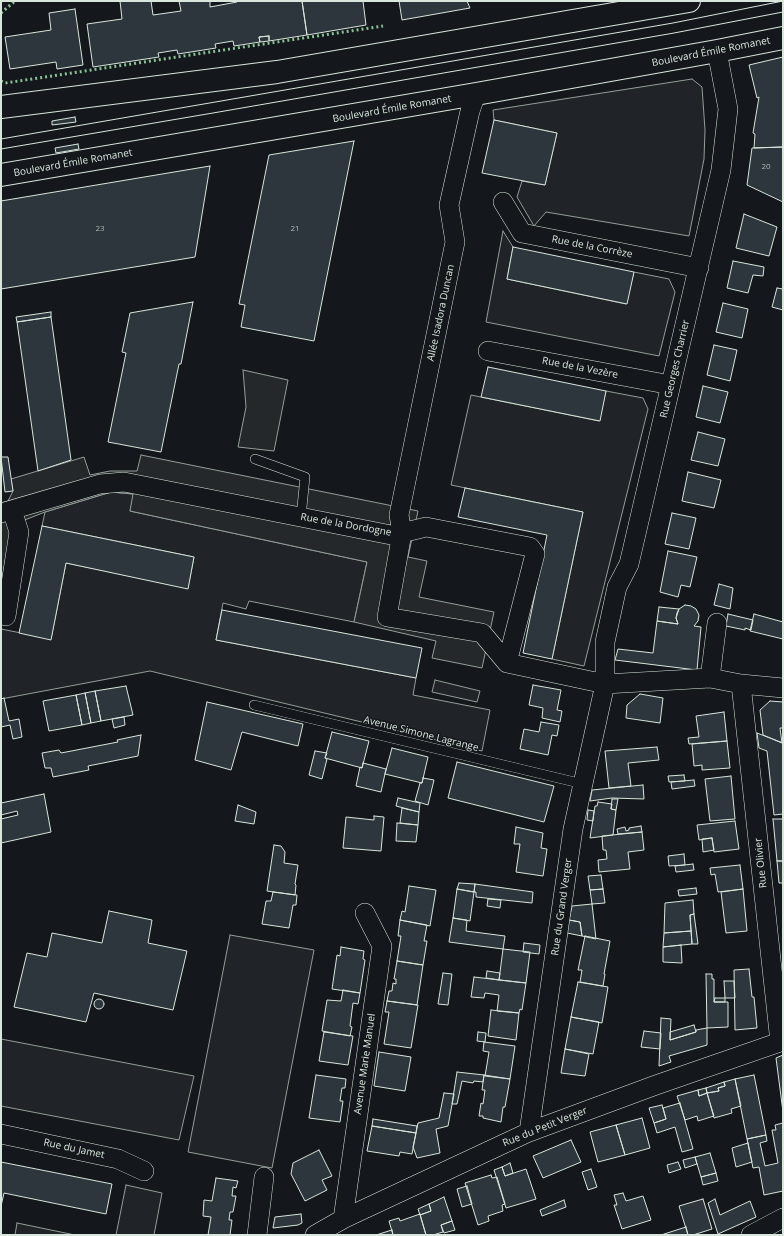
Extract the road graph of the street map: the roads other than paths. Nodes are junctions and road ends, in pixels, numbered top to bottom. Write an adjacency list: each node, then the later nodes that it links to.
1 (689, 1): 5 (main road)
2 (783, 38): 3 (main road, Boulevard Émile Romanet)
3 (717, 51): 4 (main road, Boulevard Émile Romanet); 8 (street, Rue Georges Charrier)
4 (476, 94): 6 (main road, Boulevard Émile Romanet); 14 (street, Allée Isadora Duncan)
5 (1, 107)
6 (1, 176)
7 (503, 202): 8 (street, Rue de la Corrèze)
8 (699, 268): 10 (street, Rue Georges Charrier)
9 (488, 351): 10 (street, Rue de la Vezère)
10 (671, 385): 19 (street, Rue Georges Charrier)
11 (255, 459): 13 (lane)
12 (7, 512): 13 (street, Rue de la Dordogne); 15 (street)
13 (301, 517): 14 (street, Rue de la Dordogne)
14 (402, 532): 17 (street, Rue de la Dordogne); 17 (street)
15 (6, 616)
16 (717, 623): 18 (street)
17 (508, 663): 19 (street)
18 (710, 678): 19 (street); 20 (street)
19 (605, 684): 23 (street, Rue du Grand Verger)
20 (742, 684): 21 (street); 25 (street, Rue Olivier)
21 (783, 688)
22 (254, 705): 23 (lane, Avenue Simone Lagrange)
23 (583, 784): 26 (street, Rue du Grand Verger)
24 (365, 913): 31 (street, Avenue Marie Manuel)
25 (782, 1042): 26 (street, Rue du Petit Verger)
26 (529, 1132): 31 (street, Rue du Petit Verger)
27 (1, 1134): 28 (street, Rue du Jamet)
28 (144, 1171)
29 (264, 1177): 32 (street)
30 (783, 1218): 34 (street)
31 (343, 1219): 33 (street, Rue du Petit Verger)
32 (257, 1235)
33 (315, 1235)
34 (751, 1235)

